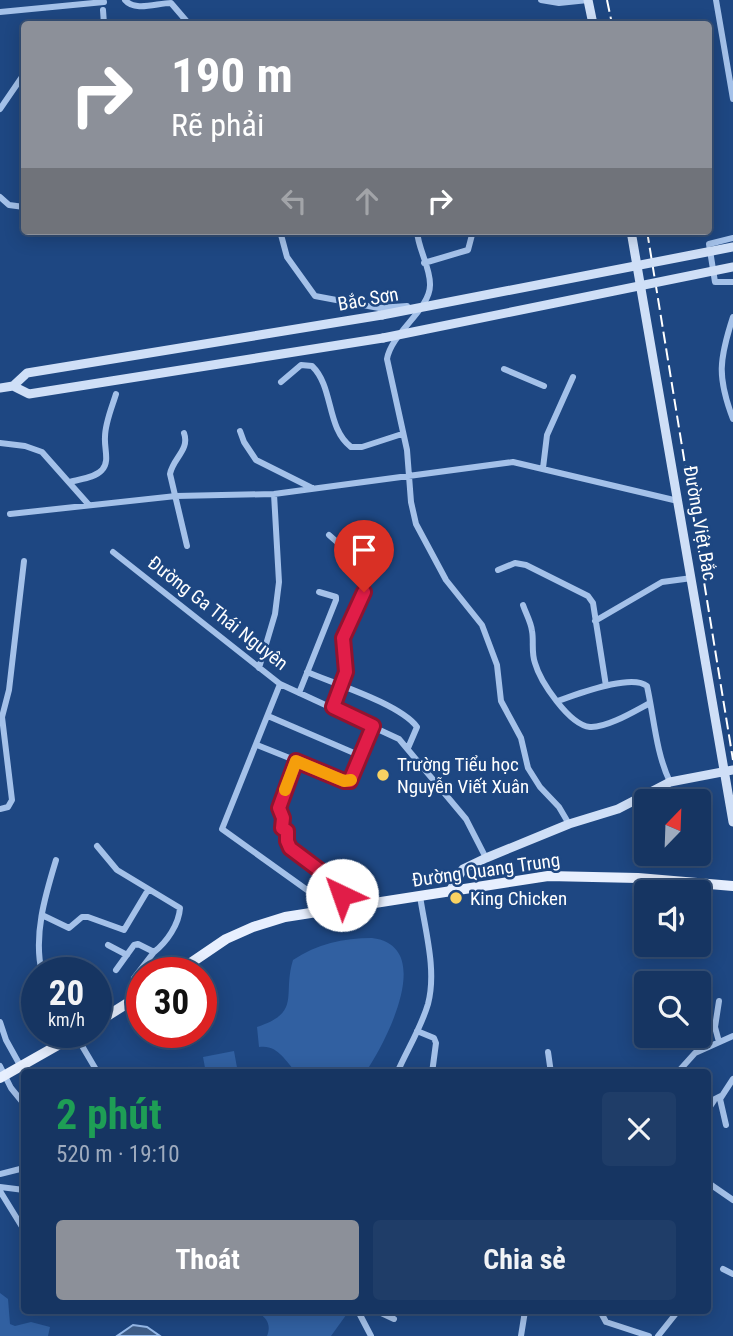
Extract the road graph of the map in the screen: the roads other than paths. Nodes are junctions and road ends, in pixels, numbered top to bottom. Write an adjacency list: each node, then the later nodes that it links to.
1 (125, 0): 7 (street)
2 (541, 0): 3 (street)
3 (588, 0): 8 (main road)
4 (716, 0): 9 (street)
5 (0, 12): 6 (street)
6 (104, 21)
7 (186, 21)
8 (592, 21)
9 (729, 59): 11 (street)
10 (21, 78): 12 (street)
11 (733, 99)
12 (0, 109)
13 (0, 197): 14 (street)
14 (21, 207)
15 (281, 235): 24 (street)
16 (418, 235): 21 (street)
17 (472, 235): 21 (street)
18 (632, 235): 44 (main road, Đường Việt Bắc)
19 (733, 239): 23 (street)
20 (733, 247): 29 (main road, Bắc Sơn, bridge)
21 (425, 262): 24 (street)
22 (733, 267): 29 (main road, Bắc Sơn, bridge)
23 (733, 282)
24 (423, 302): 36 (street)
25 (733, 317): 33 (street)
26 (504, 369): 30 (street)
27 (573, 377): 38 (street)
28 (281, 382): 36 (street)
29 (13, 386): 31 (main road, Bắc Sơn)
30 (544, 386)
31 (0, 388)
32 (116, 394): 40 (street)
33 (733, 419)
34 (240, 431): 41 (street)
35 (184, 433): 43 (street)
36 (402, 434): 39 (street)
37 (0, 443): 40 (street)
38 (543, 468): 39 (street); 44 (street)
39 (409, 476): 41 (street); 76 (street)
40 (70, 482): 45 (street)
41 (314, 489): 42 (street)
42 (274, 494): 43 (street); 56 (street)
43 (176, 496): 45 (street); 48 (street)
44 (678, 501): 52 (main road, Đường Việt Bắc)
45 (89, 505): 46 (street)
46 (10, 514)
47 (328, 535): 59 (street)
48 (187, 546)
49 (113, 552): 56 (street, Đường Ga Thái Nguyên)
50 (24, 561): 62 (street)
51 (498, 570): 55 (street)
52 (692, 578): 55 (street); 72 (main road, Đường Việt Bắc)
53 (319, 592): 57 (street)
54 (523, 605): 63 (street)
55 (595, 621): 60 (street)
56 (259, 668): 58 (street, Đường Ga Thái Nguyên)
57 (307, 672): 59 (street); 61 (street)
58 (280, 684): 61 (street, Đường Ga Thái Nguyên); 66 (street)
59 (341, 686): 65 (street); 69 (street)
60 (606, 686): 63 (street); 64 (street)
61 (299, 693): 65 (street, Đường Ga Thái Nguyên)
62 (3, 700): 74 (street)
63 (556, 701): 64 (street)
64 (650, 703): 73 (street)
65 (333, 707): 67 (street, Đường Ga Thái Nguyên)
66 (268, 716): 68 (street); 70 (street)
67 (373, 726): 69 (street, Đường Ga Thái Nguyên); 70 (street)
68 (257, 745): 71 (street); 84 (street)
69 (408, 748): 78 (street, Đường Ga Thái Nguyên)
70 (361, 756): 71 (street)
71 (296, 761): 84 (street)
72 (729, 771): 73 (main road); 75 (main road, Đường Việt Bắc)
73 (670, 782): 76 (main road)
74 (0, 808)
75 (733, 822)
76 (569, 824): 78 (main road)
77 (97, 846): 81 (street)
78 (486, 858): 82 (main road)
79 (57, 860): 85 (street)
80 (733, 886): 82 (main road, Đường Quang Trung)
81 (148, 890): 85 (street); 87 (street)
82 (450, 891): 83 (main road, Đường Quang Trung)
83 (419, 896): 84 (main road, Đường Quang Trung); 95 (street)
84 (336, 909): 91 (main road, Đường Quang Trung)
85 (42, 915): 89 (street)
86 (108, 945): 88 (street)
87 (154, 952): 88 (street); 90 (street)
88 (127, 955): 92 (street)
89 (39, 957)
90 (150, 957)
91 (200, 957)
92 (116, 970)
93 (719, 1001): 97 (street)
94 (0, 1022): 101 (street)
95 (417, 1031): 103 (street); 104 (street)
96 (733, 1036): 97 (street)
97 (719, 1042): 106 (street)
98 (52, 1048): 101 (main road)
99 (85, 1048): 102 (street)
100 (548, 1052): 105 (street)
101 (21, 1067): 107 (main road)
102 (96, 1069)
103 (399, 1069)
104 (433, 1069)
105 (550, 1069)
106 (681, 1069)
107 (2, 1073): 110 (street)
108 (733, 1079): 109 (street)
109 (721, 1096): 111 (street); 112 (street)
110 (21, 1101)
111 (711, 1105)
112 (726, 1125)
113 (21, 1169): 114 (street)
114 (0, 1174)
115 (711, 1185): 118 (street)
116 (0, 1189): 117 (street); 119 (street)
117 (21, 1190)
118 (733, 1200)
119 (21, 1225)
120 (723, 1269): 121 (street)
121 (733, 1274)
122 (360, 1314): 128 (street)
123 (383, 1314): 127 (street)
124 (525, 1314): 129 (street)
125 (602, 1314): 130 (street)
126 (676, 1314): 131 (street)
127 (394, 1319)
128 (371, 1336)
129 (521, 1336)
130 (649, 1336)
131 (658, 1336)

